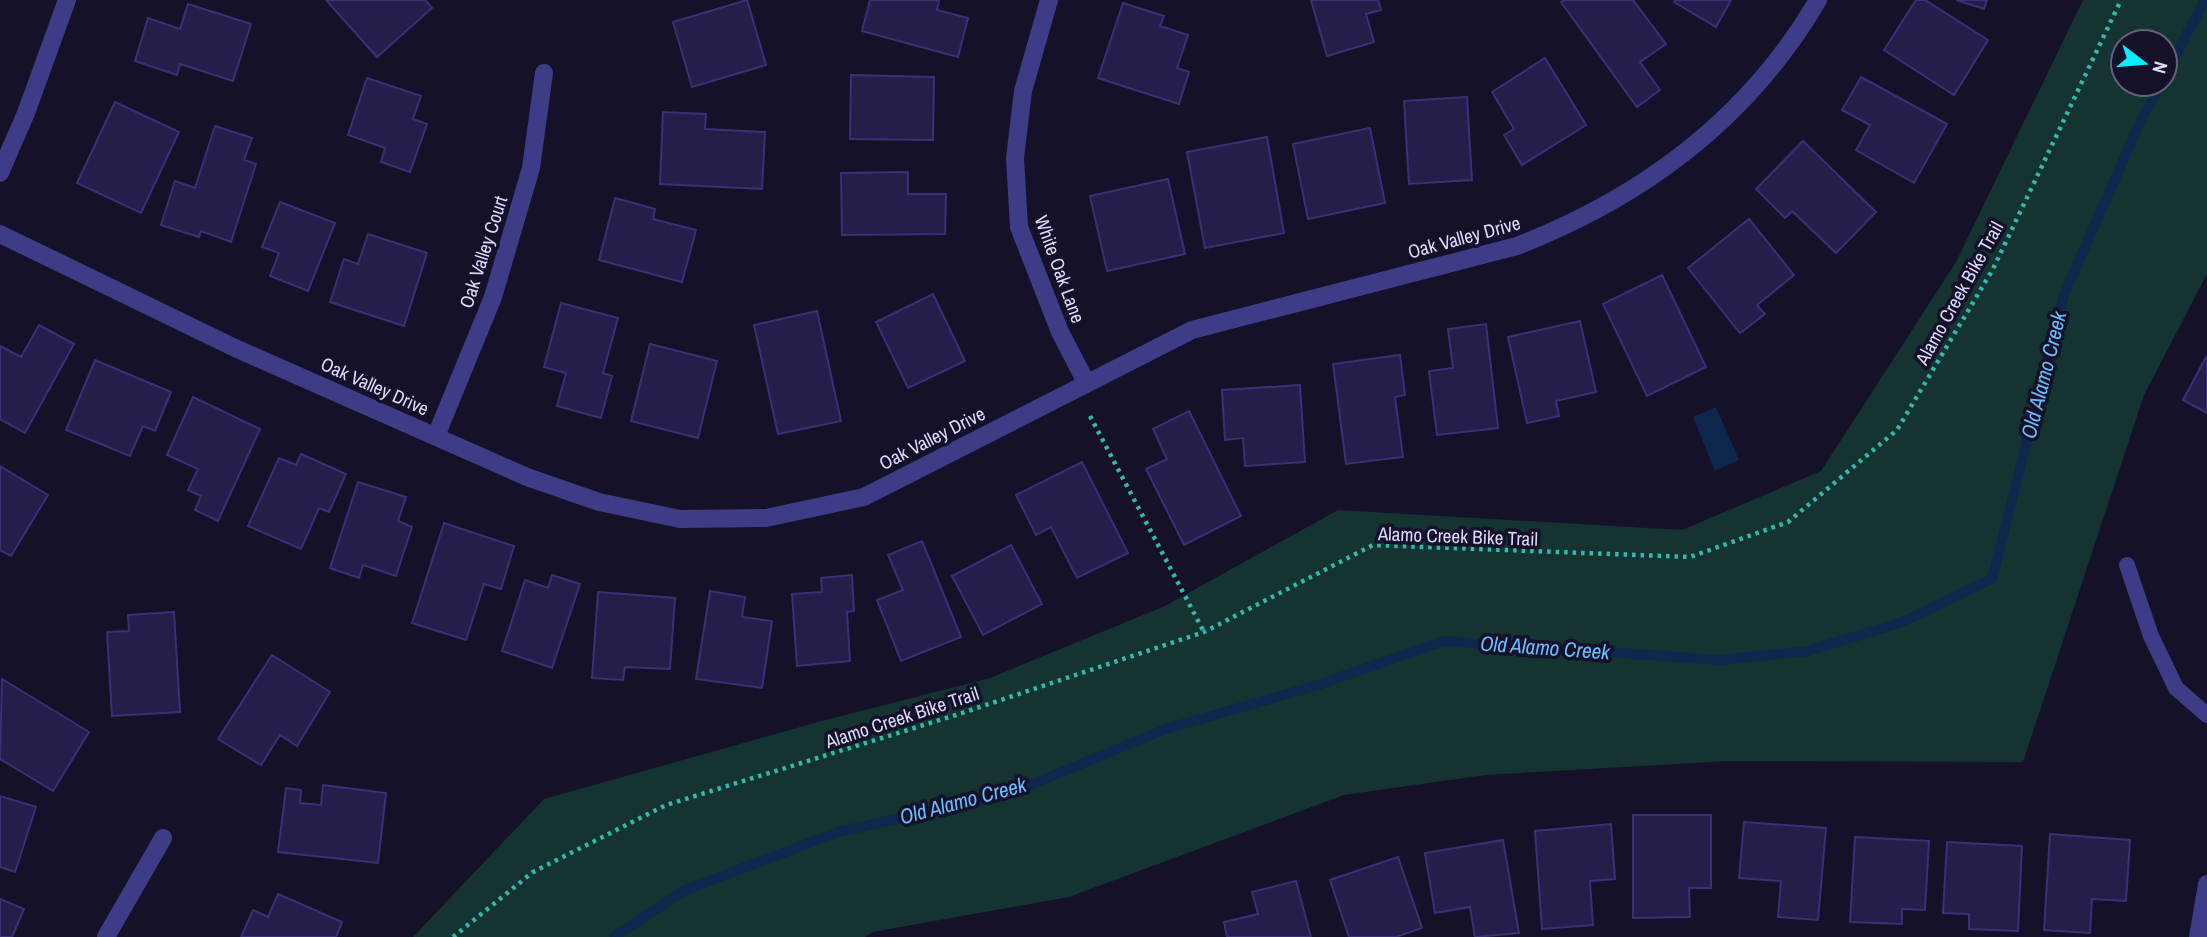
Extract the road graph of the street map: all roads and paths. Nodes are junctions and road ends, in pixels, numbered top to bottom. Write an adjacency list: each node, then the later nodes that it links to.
1 (67, 0): 6 (street)
2 (1049, 0): 8 (street, White Oak Lane)
3 (1818, 0): 8 (street, Oak Valley Drive)
4 (2121, 0): 12 (path, Alamo Creek Bike Trail)
5 (544, 73): 10 (street, Oak Valley Court)
6 (0, 173)
7 (0, 234): 10 (street, Oak Valley Drive)
8 (1086, 382): 10 (street, Oak Valley Drive)
9 (1090, 416): 12 (path)
10 (436, 436)
11 (2127, 565): 13 (lane)
12 (1204, 632): 17 (path, Alamo Creek Bike Trail)
13 (2207, 715)
14 (163, 838): 16 (street)
15 (2207, 884): 18 (street)
16 (106, 937)
17 (453, 937)
18 (2198, 937)

